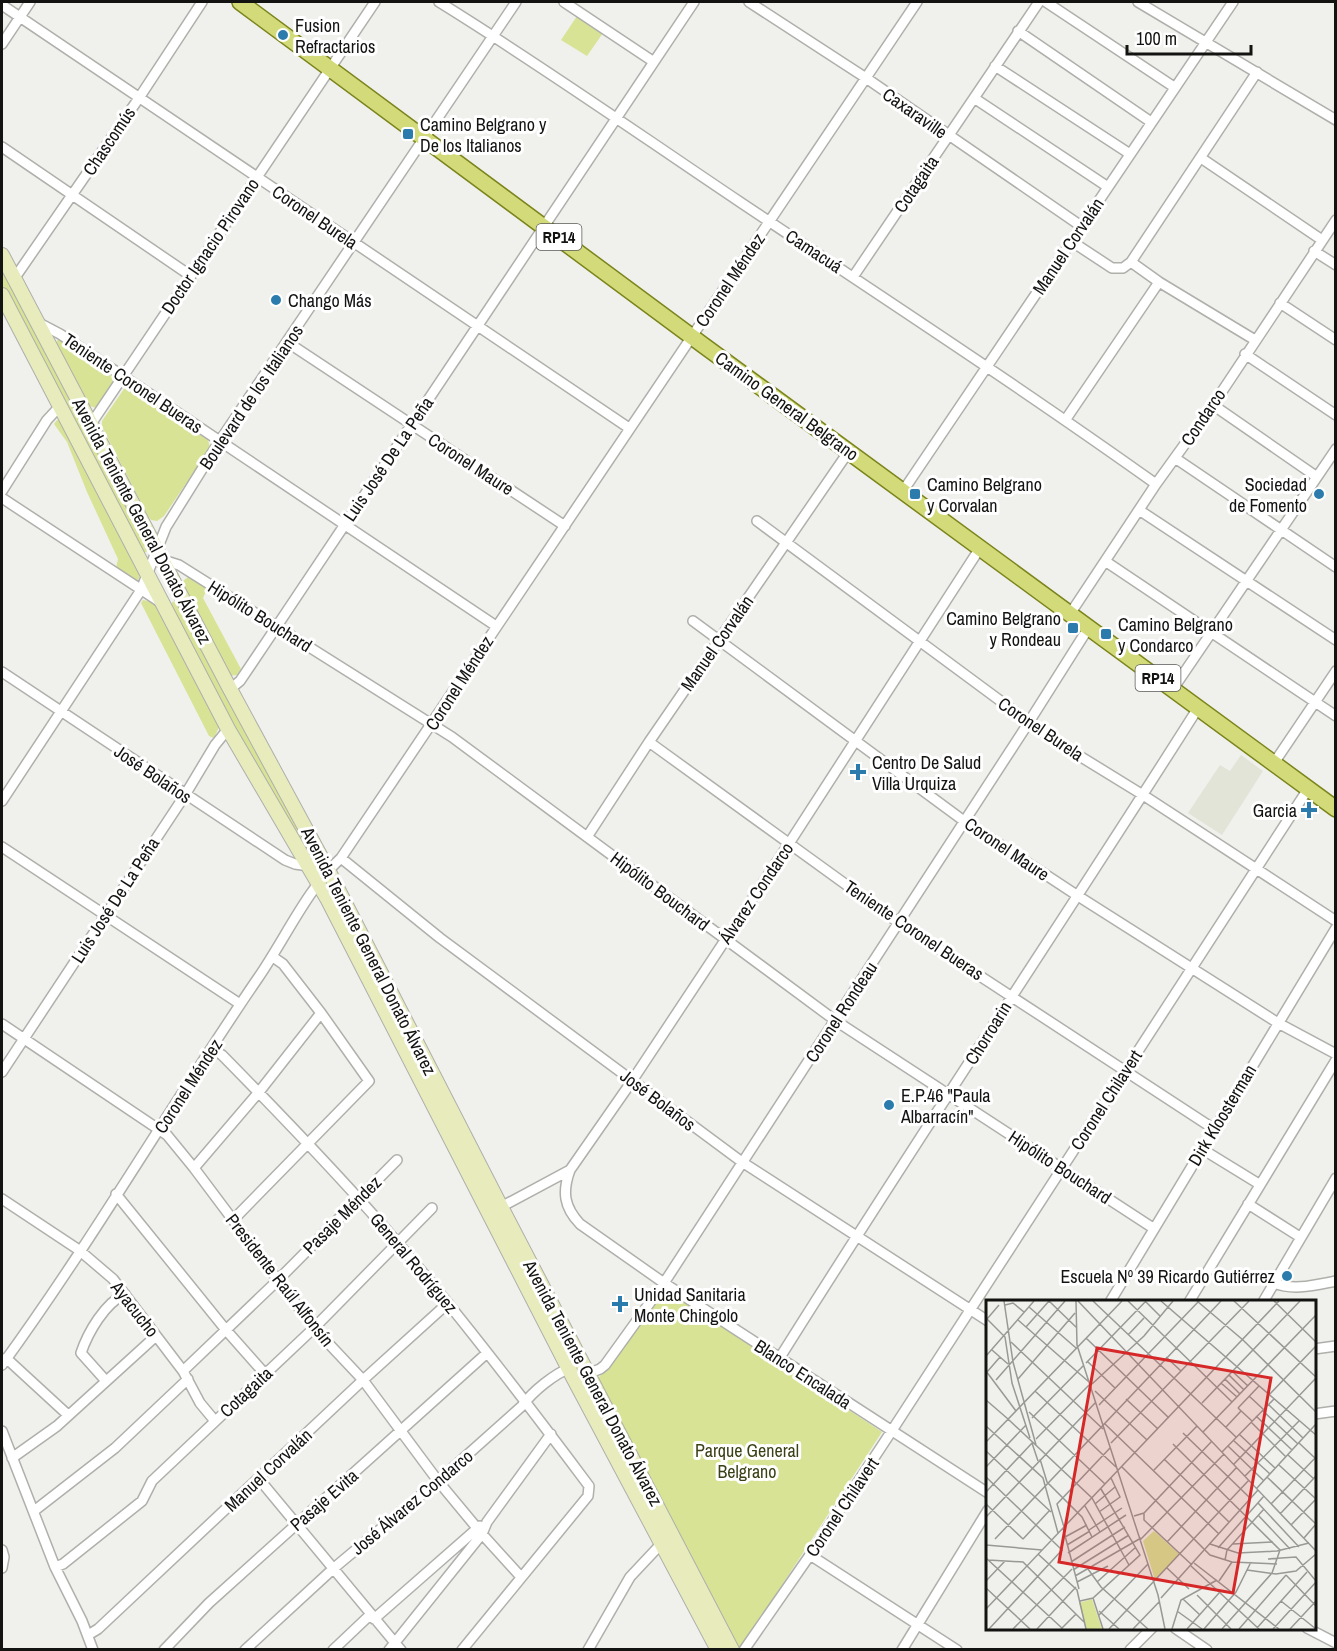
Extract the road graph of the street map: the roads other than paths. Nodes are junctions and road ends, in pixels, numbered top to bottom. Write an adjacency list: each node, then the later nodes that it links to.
1 (30, 2): 16 (street)
2 (202, 2): 27 (street, Chascomús)
3 (240, 2): 23 (main road, Camino General Belgrano / RP14)
4 (375, 2): 23 (street, Doctor Ignacio Pirovano)
5 (438, 2): 18 (street, Camacuá)
6 (516, 2): 18 (street, Boulevard de los Italianos)
7 (564, 2): 21 (street)
8 (694, 2): 21 (street, Luis José De La Peña)
9 (749, 2): 25 (street, Caxaraville)
10 (917, 2): 25 (street, Coronel Méndez)
11 (1039, 2): 17 (street, Cotagaita)
12 (1046, 2): 26 (street)
13 (1138, 2): 19 (street)
14 (1233, 2): 19 (street, Manuel Corvalán)
15 (2, 5): 16 (street, Coronel Burela)
16 (20, 17): 20 (street); 27 (street, Coronel Burela)
17 (1018, 32): 22 (street, Cotagaita); 31 (street)
18 (493, 35): 29 (street, Camacuá); 33 (street, Boulevard de los Italianos)
19 (1206, 42): 24 (street); 26 (street, Manuel Corvalán)
20 (2, 44)
21 (654, 62): 29 (street, Luis José De La Peña)
22 (995, 66): 28 (street, Cotagaita); 35 (street)
23 (330, 69): 33 (main road, Camino General Belgrano / RP14); 37 (street, Doctor Ignacio Pirovano)
24 (1257, 72): 30 (street); 36 (street)
25 (866, 78): 32 (street, Caxaraville); 41 (street, Coronel Méndez)
26 (1174, 87): 31 (street, Manuel Corvalán)
27 (139, 98): 37 (street, Coronel Burela); 39 (street, Chascomús)
28 (974, 98): 32 (street, Cotagaita); 38 (street)
29 (616, 119): 41 (street, Camacuá); 43 (street, Luis José De La Peña)
30 (1335, 120)
31 (1151, 122): 35 (street, Manuel Corvalán)
32 (948, 136): 42 (street, Caxaraville); 52 (street, Cotagaita)
33 (425, 138): 43 (main road, Camino General Belgrano / RP14); 46 (street, Boulevard de los Italianos)
34 (2, 147): 39 (street)
35 (1130, 154): 38 (street, Manuel Corvalán)
36 (1200, 158): 44 (street); 49 (street)
37 (256, 178): 46 (street, Coronel Burela); 51 (street, Doctor Ignacio Pirovano)
38 (1108, 187): 42 (street, Manuel Corvalán)
39 (73, 195): 51 (street); 53 (street, Chascomús)
40 (1335, 220): 44 (street, Condarco)
41 (769, 221): 52 (street, Camacuá); 59 (street, Coronel Méndez)
42 (1081, 226): 45 (street, Manuel Corvalán)
43 (545, 227): 58 (street, Luis José De La Peña); 59 (main road, Camino General Belgrano / RP14)
44 (1322, 240): 47 (street, Condarco)
45 (1071, 241): 49 (street); 64 (street, Manuel Corvalán)
46 (354, 243): 58 (street, Coronel Burela); 62 (street, Boulevard de los Italianos)
47 (1314, 251): 50 (street); 56 (street, Condarco)
48 (2, 255): 53 (main road, Avenida Teniente General Donato Álvarez)
49 (1131, 262): 54 (street)
50 (1335, 265)
51 (191, 276): 65 (street, Doctor Ignacio Pirovano)
52 (853, 277): 64 (street, Camacuá)
53 (14, 279): 57 (main road, Avenida Teniente General Donato Álvarez)
54 (1159, 282): 60 (street); 69 (street)
55 (2, 295): 67 (main road, Avenida Teniente General Donato Álvarez)
56 (1280, 303): 60 (street, Condarco); 61 (street)
57 (39, 323): 65 (street, Teniente Coronel Bueras); 70 (main road, Avenida Teniente General Donato Álvarez)
58 (477, 326): 71 (street, Luis José De La Peña); 72 (street, Coronel Burela)
59 (691, 337): 72 (street, Coronel Méndez); 75 (main road, Camino General Belgrano / RP14)
60 (1255, 340): 63 (street, Condarco)
61 (1335, 340)
62 (287, 342): 71 (street, Coronel Maure); 73 (street, Boulevard de los Italianos)
63 (1245, 354): 66 (street, Condarco); 68 (street)
64 (987, 367): 69 (street, Camacuá); 80 (street, Manuel Corvalán)
65 (123, 376): 70 (street, Doctor Ignacio Pirovano); 73 (street, Teniente Coronel Bueras)
66 (1213, 405): 76 (street, Condarco); 77 (street)
67 (60, 406): 79 (street); 92 (main road, Avenida Teniente General Donato Álvarez)
68 (1335, 415)
69 (1066, 419): 78 (street, Camacuá)
70 (91, 424): 89 (main road, Avenida Teniente General Donato Álvarez)
71 (411, 424): 84 (street, Luis José De La Peña); 85 (street, Coronel Maure)
72 (629, 428): 85 (street, Coronel Méndez)
73 (219, 442): 84 (street, Teniente Coronel Bueras); 89 (street, Boulevard de los Italianos)
74 (1335, 449): 77 (street)
75 (849, 451): 80 (main road, Camino General Belgrano / RP14); 87 (street, Manuel Corvalán)
76 (1175, 458): 78 (street, Condarco); 86 (street)
77 (1317, 477): 86 (street)
78 (1156, 484): 82 (street, Condarco)
79 (2, 491)
80 (903, 492): 88 (main road, Camino General Belgrano / RP14)
81 (2, 498): 94 (street)
82 (1139, 510): 90 (street, Condarco); 93 (street)
83 (757, 521): 87 (street, Coronel Burela)
84 (345, 524): 98 (street, Luis José De La Peña); 99 (street, Teniente Coronel Bueras)
85 (565, 526): 99 (street, Coronel Méndez)
86 (1281, 530): 91 (street); 93 (street)
87 (785, 544): 102 (street, Manuel Corvalán); 104 (street, Coronel Burela)
88 (980, 548): 96 (main road, Camino General Belgrano / RP14); 104 (street, Álvarez Condarco)
89 (160, 554): 92 (street, Boulevard de los Italianos); 98 (street, Hipólito Bouchard); 107 (main road, Avenida Teniente General Donato Álvarez)
90 (1105, 561): 96 (street, Condarco); 101 (street)
91 (1335, 567)
92 (147, 572): 94 (street, Boulevard de los Italianos); 95 (main road, Avenida Teniente General Donato Álvarez)
93 (1246, 582): 101 (street); 103 (street)
94 (141, 590): 95 (street); 111 (street, Boulevard de los Italianos)
95 (163, 604): 115 (main road, Avenida Teniente General Donato Álvarez)
96 (1070, 614): 100 (main road, Camino General Belgrano / RP14)
97 (693, 621): 102 (street, Coronel Maure)
98 (277, 626): 107 (street, Luis José De La Peña); 114 (street, Hipólito Bouchard)
99 (496, 626): 114 (street, Coronel Méndez)
100 (1089, 627): 108 (main road, Camino General Belgrano / RP14); 113 (street, Coronel Rondeau)
101 (1212, 633): 108 (street); 109 (street)
102 (719, 640): 116 (street, Coronel Maure); 117 (street, Manuel Corvalán)
103 (1335, 640)
104 (919, 643): 113 (street, Coronel Burela); 116 (street, Álvarez Condarco)
105 (1335, 670): 109 (street)
106 (2, 672): 111 (street, José Bolaños)
107 (230, 689): 130 (main road, Avenida Teniente General Donato Álvarez)
108 (1173, 689): 110 (main road, Camino General Belgrano / RP14)
109 (1315, 702): 112 (street); 118 (street)
110 (1198, 708): 118 (main road, Camino General Belgrano / RP14); 121 (street, Chorroarin)
111 (60, 712): 120 (street, José Bolaños); 122 (street, Boulevard de los Italianos)
112 (1335, 716)
113 (1029, 722): 121 (street, Coronel Burela); 124 (street, Coronel Rondeau)
114 (431, 724): 125 (street, Hipólito Bouchard); 128 (street, Coronel Méndez)
115 (228, 729): 120 (street, Luis José De La Peña); 129 (main road, Avenida Teniente General Donato Álvarez)
116 (855, 741): 124 (street, Coronel Maure); 126 (street, Álvarez Condarco)
117 (649, 742): 125 (street, Manuel Corvalán); 126 (street, Teniente Coronel Bueras)
118 (1274, 763): 119 (main road, Camino General Belgrano / RP14)
119 (1308, 789): 123 (main road, Camino General Belgrano / RP14); 131 (street, Coronel Chilavert)
120 (185, 795): 129 (street, José Bolaños); 134 (street, Luis José De La Peña)
121 (1143, 795): 131 (street, Coronel Burela); 133 (street, Chorroarin)
122 (2, 801)
123 (1335, 809)
124 (964, 821): 133 (street, Coronel Maure); 136 (street, Coronel Rondeau)
125 (586, 837): 138 (street, Hipólito Bouchard)
126 (790, 842): 136 (street, Teniente Coronel Bueras); 138 (street, Álvarez Condarco)
127 (2, 847): 134 (street)
128 (341, 858): 130 (street, Coronel Méndez); 153 (street, José Bolaños)
129 (309, 866): 132 (main road, Avenida Teniente General Donato Álvarez)
130 (328, 870): 132 (street, Coronel Méndez); 171 (main road, Avenida Teniente General Donato Álvarez)
131 (1255, 870): 135 (street, Coronel Burela); 140 (street, Coronel Chilavert)
132 (318, 883): 139 (street, Coronel Méndez); 199 (main road, Avenida Teniente General Donato Álvarez)
133 (1078, 896): 140 (street, Coronel Maure); 141 (street, Chorroarin)
134 (105, 916): 142 (street); 147 (street, Luis José De La Peña)
135 (1335, 921)
136 (899, 922): 141 (street, Teniente Coronel Bueras); 144 (street, Coronel Rondeau)
137 (1335, 928): 145 (street, Dirk Kloosterman)
138 (724, 939): 144 (street, Hipólito Bouchard); 153 (street, Álvarez Condarco)
139 (273, 957): 142 (street, Coronel Méndez); 143 (street)
140 (1192, 969): 145 (street, Coronel Maure); 151 (street, Coronel Chilavert)
141 (1012, 996): 151 (street, Teniente Coronel Bueras); 155 (street, Chorroarin)
142 (240, 1005): 148 (street, Coronel Méndez)
143 (321, 1013): 154 (street); 158 (street)
144 (836, 1021): 155 (street, Hipólito Bouchard); 161 (street, Coronel Rondeau)
145 (1278, 1023): 149 (street, Coronel Maure); 157 (street, Dirk Kloosterman)
146 (2, 1024): 147 (street, Presidente Raúl Alfonsín)
147 (24, 1039): 152 (street, Luis José De La Peña); 156 (street, Presidente Raúl Alfonsín)
148 (212, 1048): 154 (street, General Rodríguez); 156 (street, Coronel Méndez)
149 (1335, 1054)
150 (1335, 1060): 166 (street)
151 (1125, 1071): 157 (street, Teniente Coronel Bueras); 163 (street, Coronel Chilavert)
152 (2, 1072)
153 (632, 1081): 161 (street, José Bolaños); 164 (street, Álvarez Condarco)
154 (259, 1092): 158 (street, General Rodríguez); 162 (street)
155 (950, 1095): 163 (street, Hipólito Bouchard); 175 (street, Chorroarin)
156 (160, 1129): 162 (street, Presidente Raúl Alfonsín); 167 (street, Coronel Méndez)
157 (1214, 1129): 159 (street, Dirk Kloosterman)
158 (309, 1143): 168 (street, General Rodríguez); 173 (street)
159 (1202, 1149): 166 (street); 174 (street, Dirk Kloosterman)
160 (397, 1160): 168 (street, Pasaje Méndez)
161 (742, 1162): 175 (street, José Bolaños); 181 (street, Coronel Rondeau)
162 (194, 1168): 173 (street, Presidente Raúl Alfonsín)
163 (1062, 1168): 174 (street, Hipólito Bouchard); 188 (street, Coronel Chilavert)
164 (570, 1170): 171 (street, Álvarez Condarco); 181 (street, Blanco Encalada)
165 (1335, 1178): 176 (street)
166 (1259, 1184): 170 (street)
167 (116, 1194): 178 (street, Coronel Méndez); 191 (street)
168 (358, 1198): 177 (street, General Rodríguez); 179 (street, Pasaje Méndez)
169 (2, 1199): 178 (street, Ayacucho)
170 (1248, 1204): 176 (street); 185 (street)
171 (501, 1207): 198 (main road, Avenida Teniente General Donato Álvarez)
172 (432, 1208): 177 (street, Cotagaita)
173 (232, 1220): 179 (street, Presidente Raúl Alfonsín)
174 (1153, 1228): 184 (street, Dirk Kloosterman)
175 (856, 1236): 188 (street, José Bolaños); 196 (street, Chorroarin)
176 (1300, 1237): 182 (street)
177 (398, 1243): 187 (street, General Rodríguez); 190 (street, Cotagaita)
178 (79, 1250): 183 (street, Ayacucho); 197 (street, Coronel Méndez)
179 (277, 1281): 190 (street, Presidente Raúl Alfonsín); 191 (street, Pasaje Méndez)
180 (1335, 1281): 182 (street)
181 (664, 1283): 196 (street, Blanco Encalada); 198 (street, Coronel Rondeau)
182 (1274, 1283): 186 (street)
183 (125, 1294): 192 (street, Ayacucho); 203 (street)
184 (1111, 1300)
185 (1190, 1300)
186 (1264, 1300)
187 (448, 1304): 195 (street, General Rodríguez); 202 (street, Manuel Corvalán)
188 (970, 1310): 189 (street, José Bolaños); 211 (street, Coronel Chilavert)
189 (986, 1320)
190 (314, 1328): 200 (street, Cotagaita); 202 (street, Presidente Raúl Alfonsín)
191 (226, 1330): 200 (street); 201 (street, Pasaje Méndez)
192 (156, 1336): 201 (street, Ayacucho); 203 (street)
193 (1335, 1346): 194 (street)
194 (1316, 1349)
195 (487, 1353): 204 (street, General Rodríguez); 210 (street, Pasaje Evita)
196 (779, 1359): 211 (street, Blanco Encalada)
197 (4, 1361): 207 (street)
198 (585, 1368): 199 (street, José Álvarez Condarco); 243 (main road, Avenida Teniente General Donato Álvarez)
199 (572, 1373): 204 (street, José Álvarez Condarco); 221 (main road, Avenida Teniente General Donato Álvarez)
200 (265, 1374): 208 (street, Cotagaita)
201 (186, 1375): 208 (street, Ayacucho); 217 (street, Pasaje Méndez)
202 (363, 1380): 210 (street, Presidente Raúl Alfonsín); 214 (street, Manuel Corvalán)
203 (106, 1381): 207 (street)
204 (526, 1402): 212 (street, General Rodríguez); 215 (street, José Álvarez Condarco)
205 (1335, 1411): 206 (street)
206 (1316, 1414)
207 (68, 1415): 213 (street)
208 (215, 1421): 224 (street, Cotagaita)
209 (2, 1431): 213 (street)
210 (401, 1432): 215 (street, Presidente Raúl Alfonsín); 219 (street, Pasaje Evita)
211 (891, 1432): 216 (street, Blanco Encalada); 223 (street, Coronel Chilavert)
212 (551, 1434): 220 (street); 227 (street, General Rodríguez)
213 (12, 1458): 217 (street)
214 (259, 1479): 219 (street); 233 (street, Manuel Corvalán)
215 (438, 1481): 220 (street, Presidente Raúl Alfonsín); 226 (street, José Álvarez Condarco)
216 (986, 1492)
217 (34, 1511): 224 (street)
218 (986, 1512): 229 (street)
219 (297, 1525): 226 (street); 237 (street, Pasaje Evita)
220 (479, 1531): 227 (street, Presidente Raúl Alfonsín); 228 (street); 235 (street)
221 (661, 1544): 241 (street); 242 (main road, Avenida Teniente General Donato Álvarez)
222 (3, 1554): 225 (street)
223 (810, 1555): 229 (street); 244 (street, Coronel Chilavert)
224 (55, 1567): 233 (street)
225 (2, 1568)
226 (334, 1568): 228 (street); 238 (street, José Álvarez Condarco)
227 (521, 1577): 240 (street)
228 (372, 1616): 235 (street); 239 (street)
229 (918, 1624): 245 (street); 246 (street)
230 (1151, 1630): 247 (street)
231 (1177, 1630): 248 (street)
232 (1309, 1630): 234 (street)
233 (88, 1635): 236 (street)
234 (1335, 1643)
235 (395, 1647)
236 (93, 1650)
237 (164, 1650)
238 (245, 1650)
239 (333, 1650)
240 (462, 1650)
241 (588, 1650)
242 (718, 1650)
243 (732, 1650)
244 (744, 1650)
245 (902, 1650)
246 (957, 1650)
247 (1130, 1650)
248 (1207, 1650)

